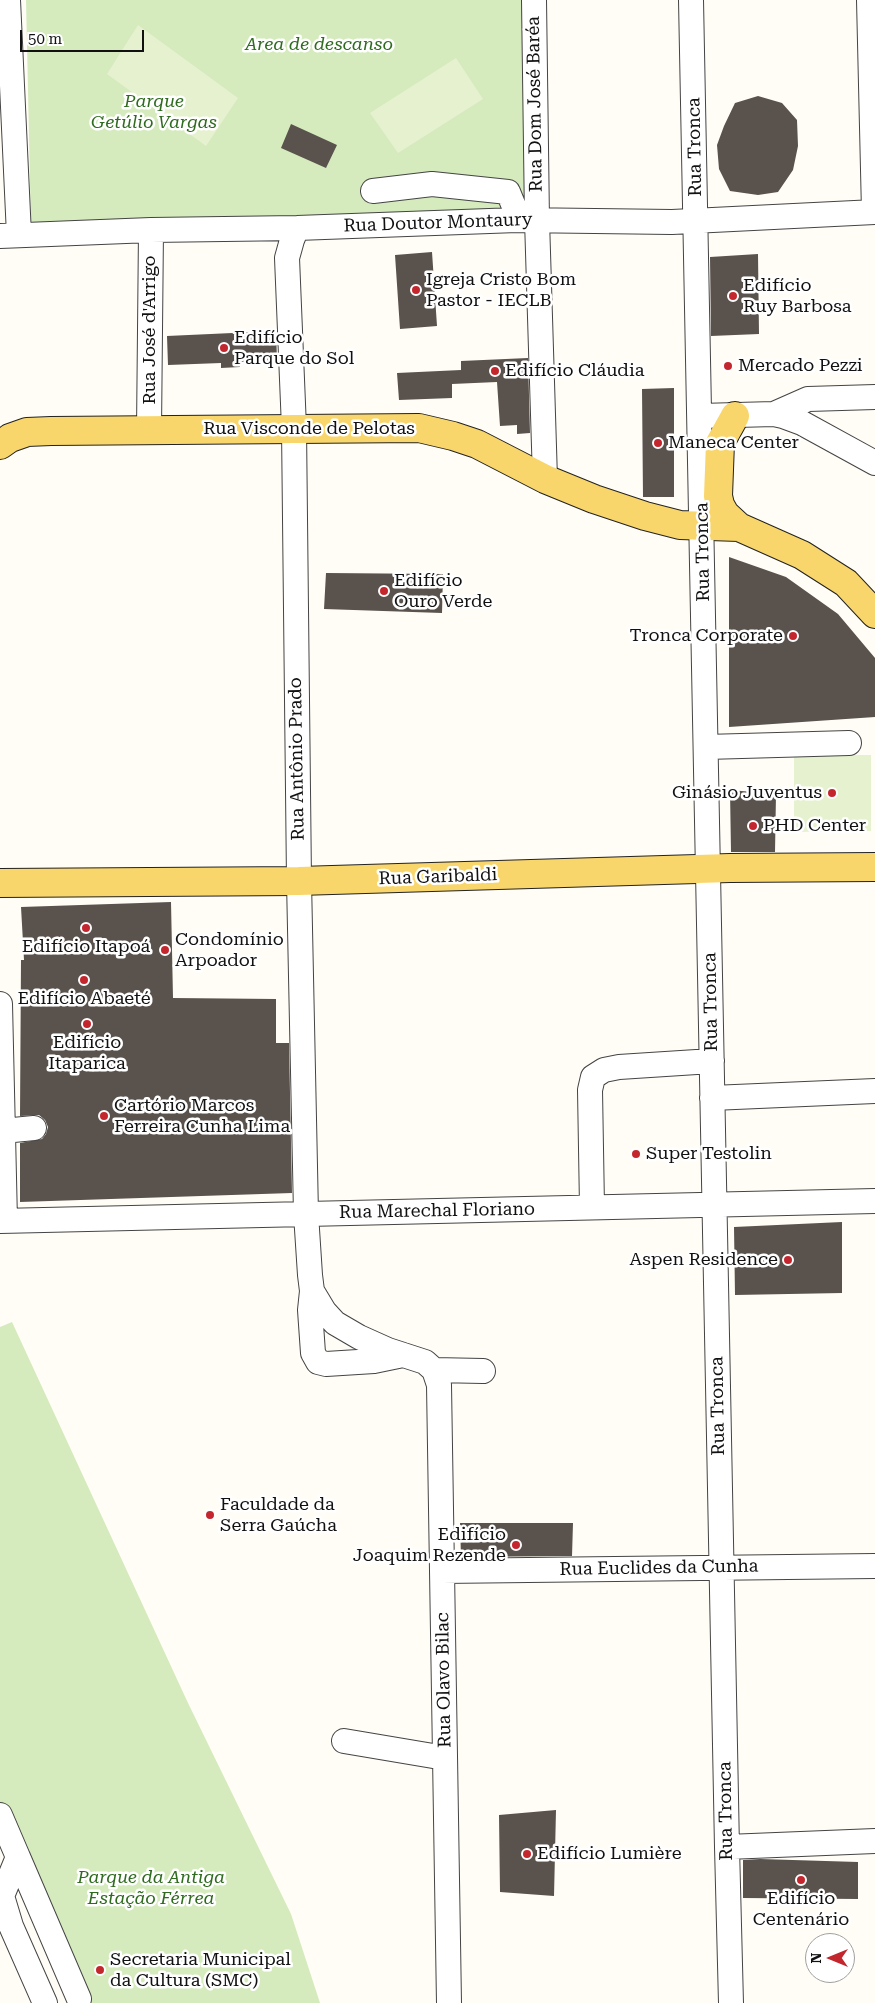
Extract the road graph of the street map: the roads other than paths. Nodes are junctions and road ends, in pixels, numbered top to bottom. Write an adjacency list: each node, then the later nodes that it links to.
1 (8, 0): 5 (street)
2 (534, 0): 8 (street, Rua Dom José Baréa)
3 (691, 0): 9 (street, Rua Tronca)
4 (869, 0): 7 (street)
5 (5, 63): 12 (street)
6 (373, 191): 8 (street)
7 (874, 212): 9 (street, Rua Doutor Montaury)
8 (527, 220): 9 (street, Rua Doutor Montaury); 10 (street, Rua Doutor Montaury); 21 (street, Rua Dom José Baréa)
9 (696, 220): 15 (street, Rua Tronca)
10 (297, 228): 11 (street, Rua Doutor Montaury); 17 (street, Rua Antônio Prado)
11 (151, 230): 12 (street, Rua Doutor Montaury); 18 (street, Rua José d'Arrigo)
12 (10, 235)
13 (875, 397): 14 (street)
14 (774, 414): 16 (street); 20 (street)
15 (700, 416): 16 (street); 22 (street, Rua Tronca)
16 (735, 416): 23 (main road)
17 (294, 428): 18 (main road, Rua Visconde de Pelotas); 21 (main road, Rua Visconde de Pelotas); 29 (street, Rua Antônio Prado)
18 (149, 430): 19 (main road, Rua Visconde de Pelotas)
19 (0, 445)
20 (875, 463)
21 (545, 479): 22 (main road, Rua Visconde de Pelotas)
22 (702, 526): 23 (main road, Rua Visconde de Pelotas); 26 (street, Rua Tronca)
23 (739, 527): 24 (main road, Rua Visconde de Pelotas)
24 (875, 614)
25 (849, 743): 26 (street)
26 (706, 747): 28 (street, Rua Tronca)
27 (875, 868): 28 (main road, Rua Garibaldi)
28 (708, 869): 29 (main road, Rua Garibaldi); 32 (street, Rua Tronca)
29 (299, 881): 30 (main road, Rua Garibaldi); 40 (street, Rua Antônio Prado)
30 (0, 883)
31 (0, 1004): 35 (street)
32 (712, 1061): 34 (street, Rua Tronca); 39 (street)
33 (875, 1091): 34 (street)
34 (712, 1098): 38 (street, Rua Tronca)
35 (2, 1126): 36 (street); 41 (street)
36 (34, 1128)
37 (875, 1201): 38 (street, Rua Marechal Floriano)
38 (715, 1204): 39 (street, Rua Marechal Floriano); 46 (street, Rua Tronca)
39 (592, 1207): 40 (street, Rua Marechal Floriano)
40 (306, 1214): 41 (street, Rua Marechal Floriano); 42 (street, Rua Antônio Prado)
41 (2, 1221)
42 (312, 1291): 43 (street, Rua Antônio Prado); 43 (street, Rua Antônio Prado)
43 (421, 1362): 44 (street); 47 (street, Rua Olavo Bilac)
44 (483, 1371)
45 (875, 1566): 46 (street, Rua Euclides da Cunha)
46 (722, 1568): 47 (street, Rua Euclides da Cunha); 52 (street, Rua Tronca)
47 (442, 1571): 49 (street, Rua Olavo Bilac)
48 (344, 1742): 49 (street)
49 (445, 1758): 57 (street, Rua Olavo Bilac)
50 (0, 1815): 53 (street)
51 (875, 1841): 52 (street)
52 (727, 1847): 58 (street, Rua Tronca)
53 (18, 1857): 54 (street); 55 (street)
54 (1, 1896): 56 (street)
55 (79, 1999)
56 (45, 2003)
57 (448, 2003)
58 (731, 2003)

